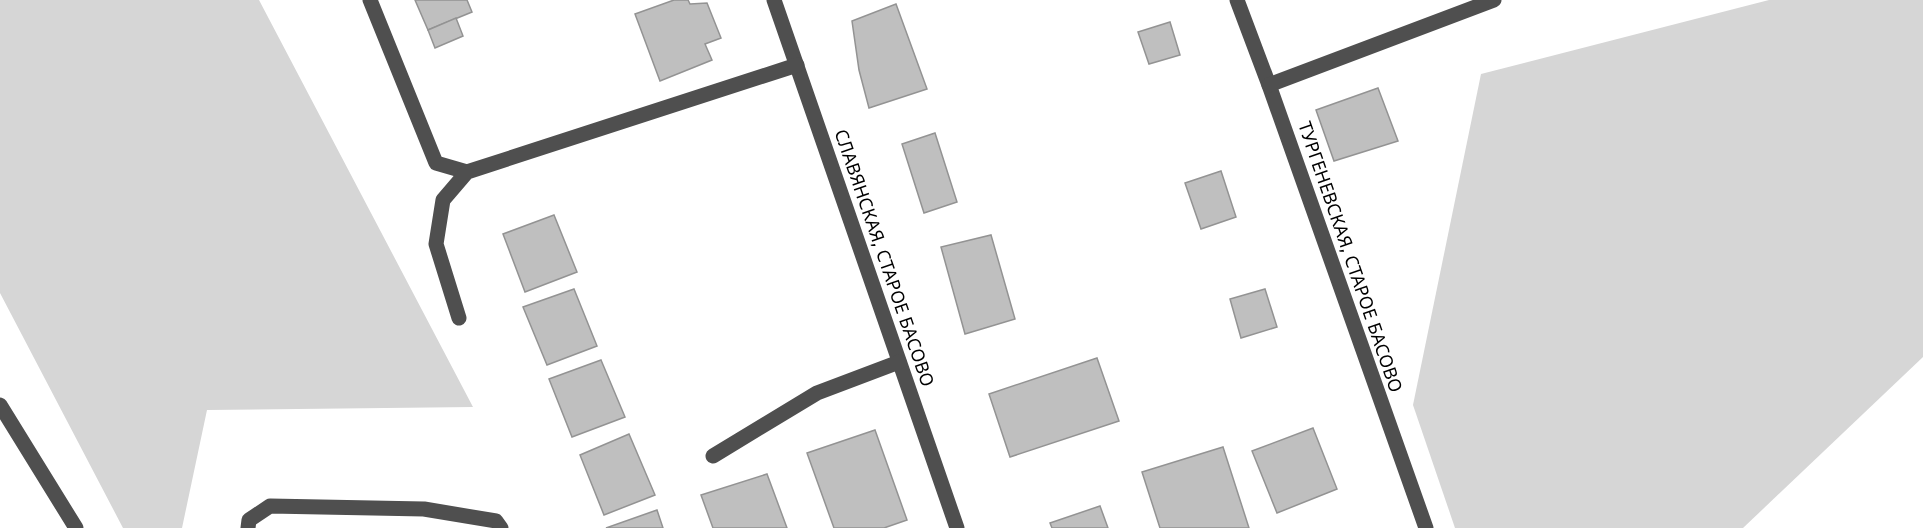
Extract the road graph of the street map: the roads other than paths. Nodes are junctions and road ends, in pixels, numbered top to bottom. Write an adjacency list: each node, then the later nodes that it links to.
1 (369, 0): 7 (street)
2 (774, 0): 5 (street, СЛАВЯНСКАЯ, СТАРОЕ БАСОВО)
3 (1237, 0): 6 (street, ТУРГЕНЕВСКАЯ, СТАРОЕ БАСОВО)
4 (1494, 0): 6 (street)
5 (797, 65): 7 (street); 9 (street, СЛАВЯНСКАЯ, СТАРОЕ БАСОВО)
6 (1269, 85): 16 (street, ТУРГЕНЕВСКАЯ, СТАРОЕ БАСОВО)
7 (467, 172): 8 (street)
8 (459, 318)
9 (899, 362): 11 (street); 15 (street, СЛАВЯНСКАЯ, СТАРОЕ БАСОВО)
10 (0, 405): 12 (street)
11 (713, 456)
12 (76, 528)
13 (248, 528): 14 (street)
14 (501, 528)
15 (957, 528)
16 (1426, 528)

